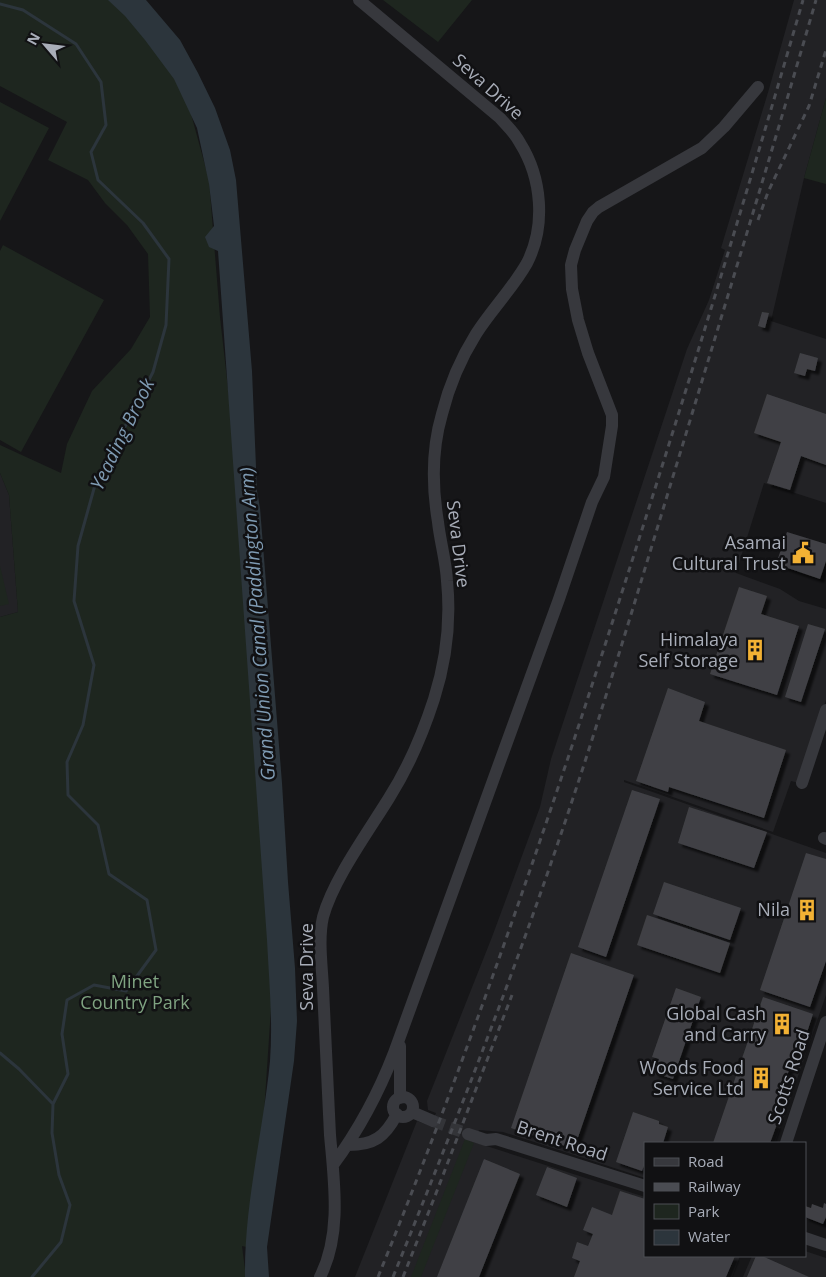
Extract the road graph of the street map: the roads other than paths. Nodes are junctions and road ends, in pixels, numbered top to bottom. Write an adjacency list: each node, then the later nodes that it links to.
1 (359, 0): 14 (street, Seva Drive)
2 (758, 86): 6 (street)
3 (826, 710): 4 (street)
4 (802, 783)
5 (826, 1022): 12 (street, Scotts Road)
6 (399, 1038): 7 (street); 13 (street)
7 (400, 1098): 8 (street); 9 (street)
8 (412, 1112): 9 (street); 10 (street)
9 (397, 1114): 13 (street)
10 (433, 1121)
11 (468, 1134): 15 (street, Brent Road)
12 (786, 1142)
13 (348, 1145): 14 (street)
14 (333, 1165): 18 (street, Seva Drive)
15 (644, 1186)
16 (806, 1238): 17 (street)
17 (826, 1245)
18 (320, 1277)

